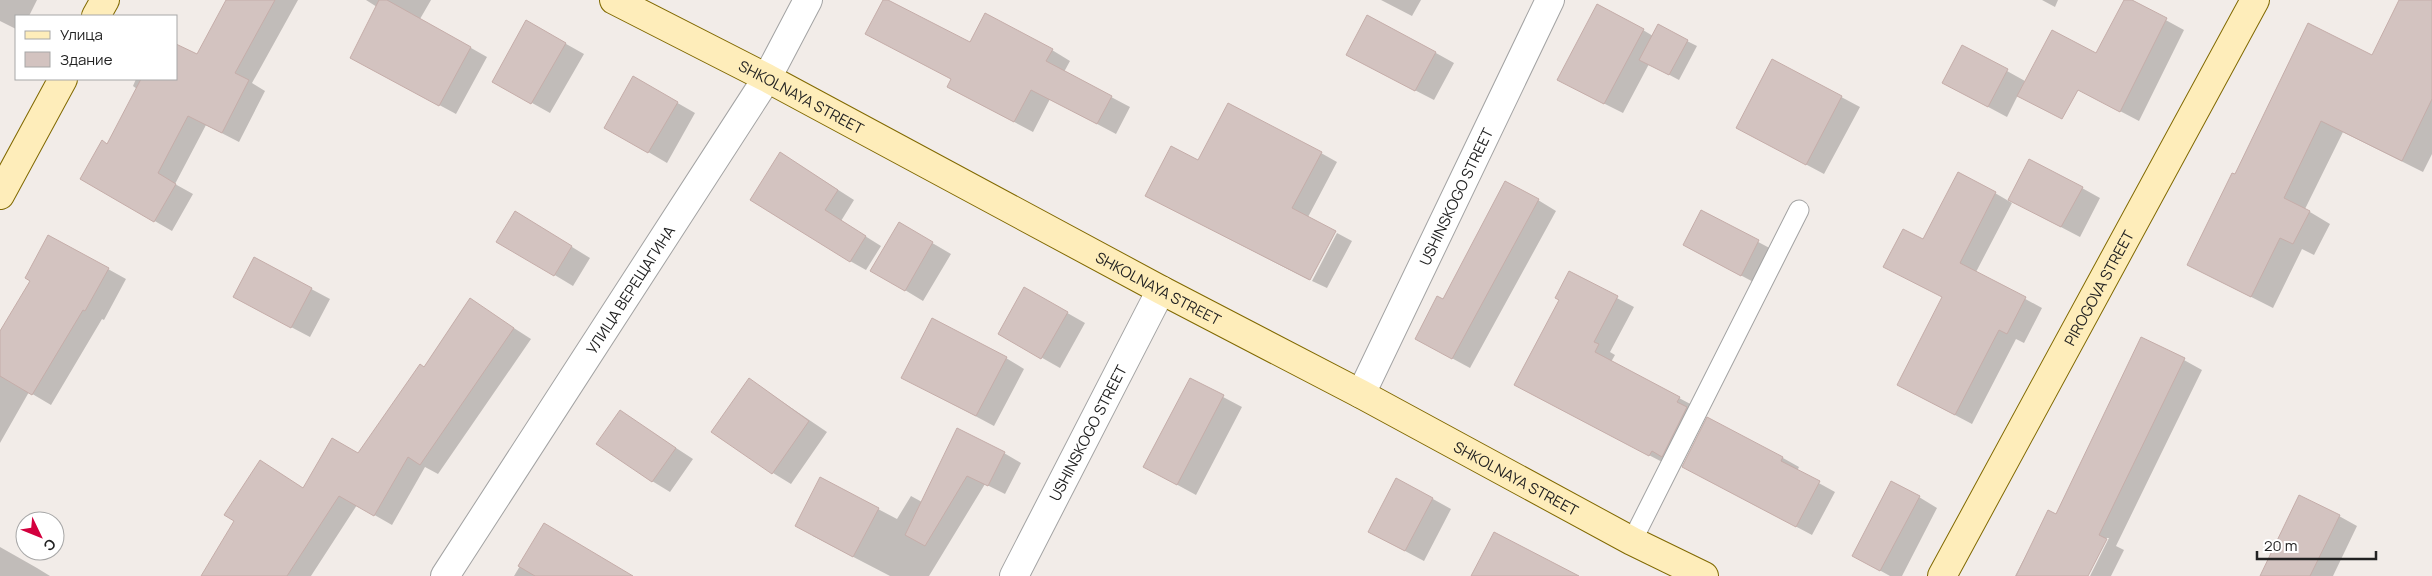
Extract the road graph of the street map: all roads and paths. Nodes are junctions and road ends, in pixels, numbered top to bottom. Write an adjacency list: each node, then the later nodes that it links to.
1 (105, 0): 6 (street)
2 (614, 0): 7 (street, SHKOLNAYA STREET)
3 (808, 0): 7 (street, УЛИЦА ВЕРЕЩАГИНА)
4 (1550, 0): 12 (street, USHINSKOGO STREET)
5 (2256, 0): 17 (street, PIROGOVA STREET)
6 (97, 15)
7 (767, 78): 11 (street, SHKOLNAYA STREET); 14 (street, УЛИЦА ВЕРЕЩАГИНА)
8 (62, 80): 9 (street)
9 (0, 195)
10 (1799, 210): 13 (lane)
11 (1161, 290): 12 (street, SHKOLNAYA STREET); 15 (street, USHINSKOGO STREET)
12 (1361, 394): 13 (street, SHKOLNAYA STREET)
13 (1632, 541): 16 (street, SHKOLNAYA STREET)
14 (445, 576)
15 (1014, 576)
16 (1704, 576)
17 (1942, 576)

